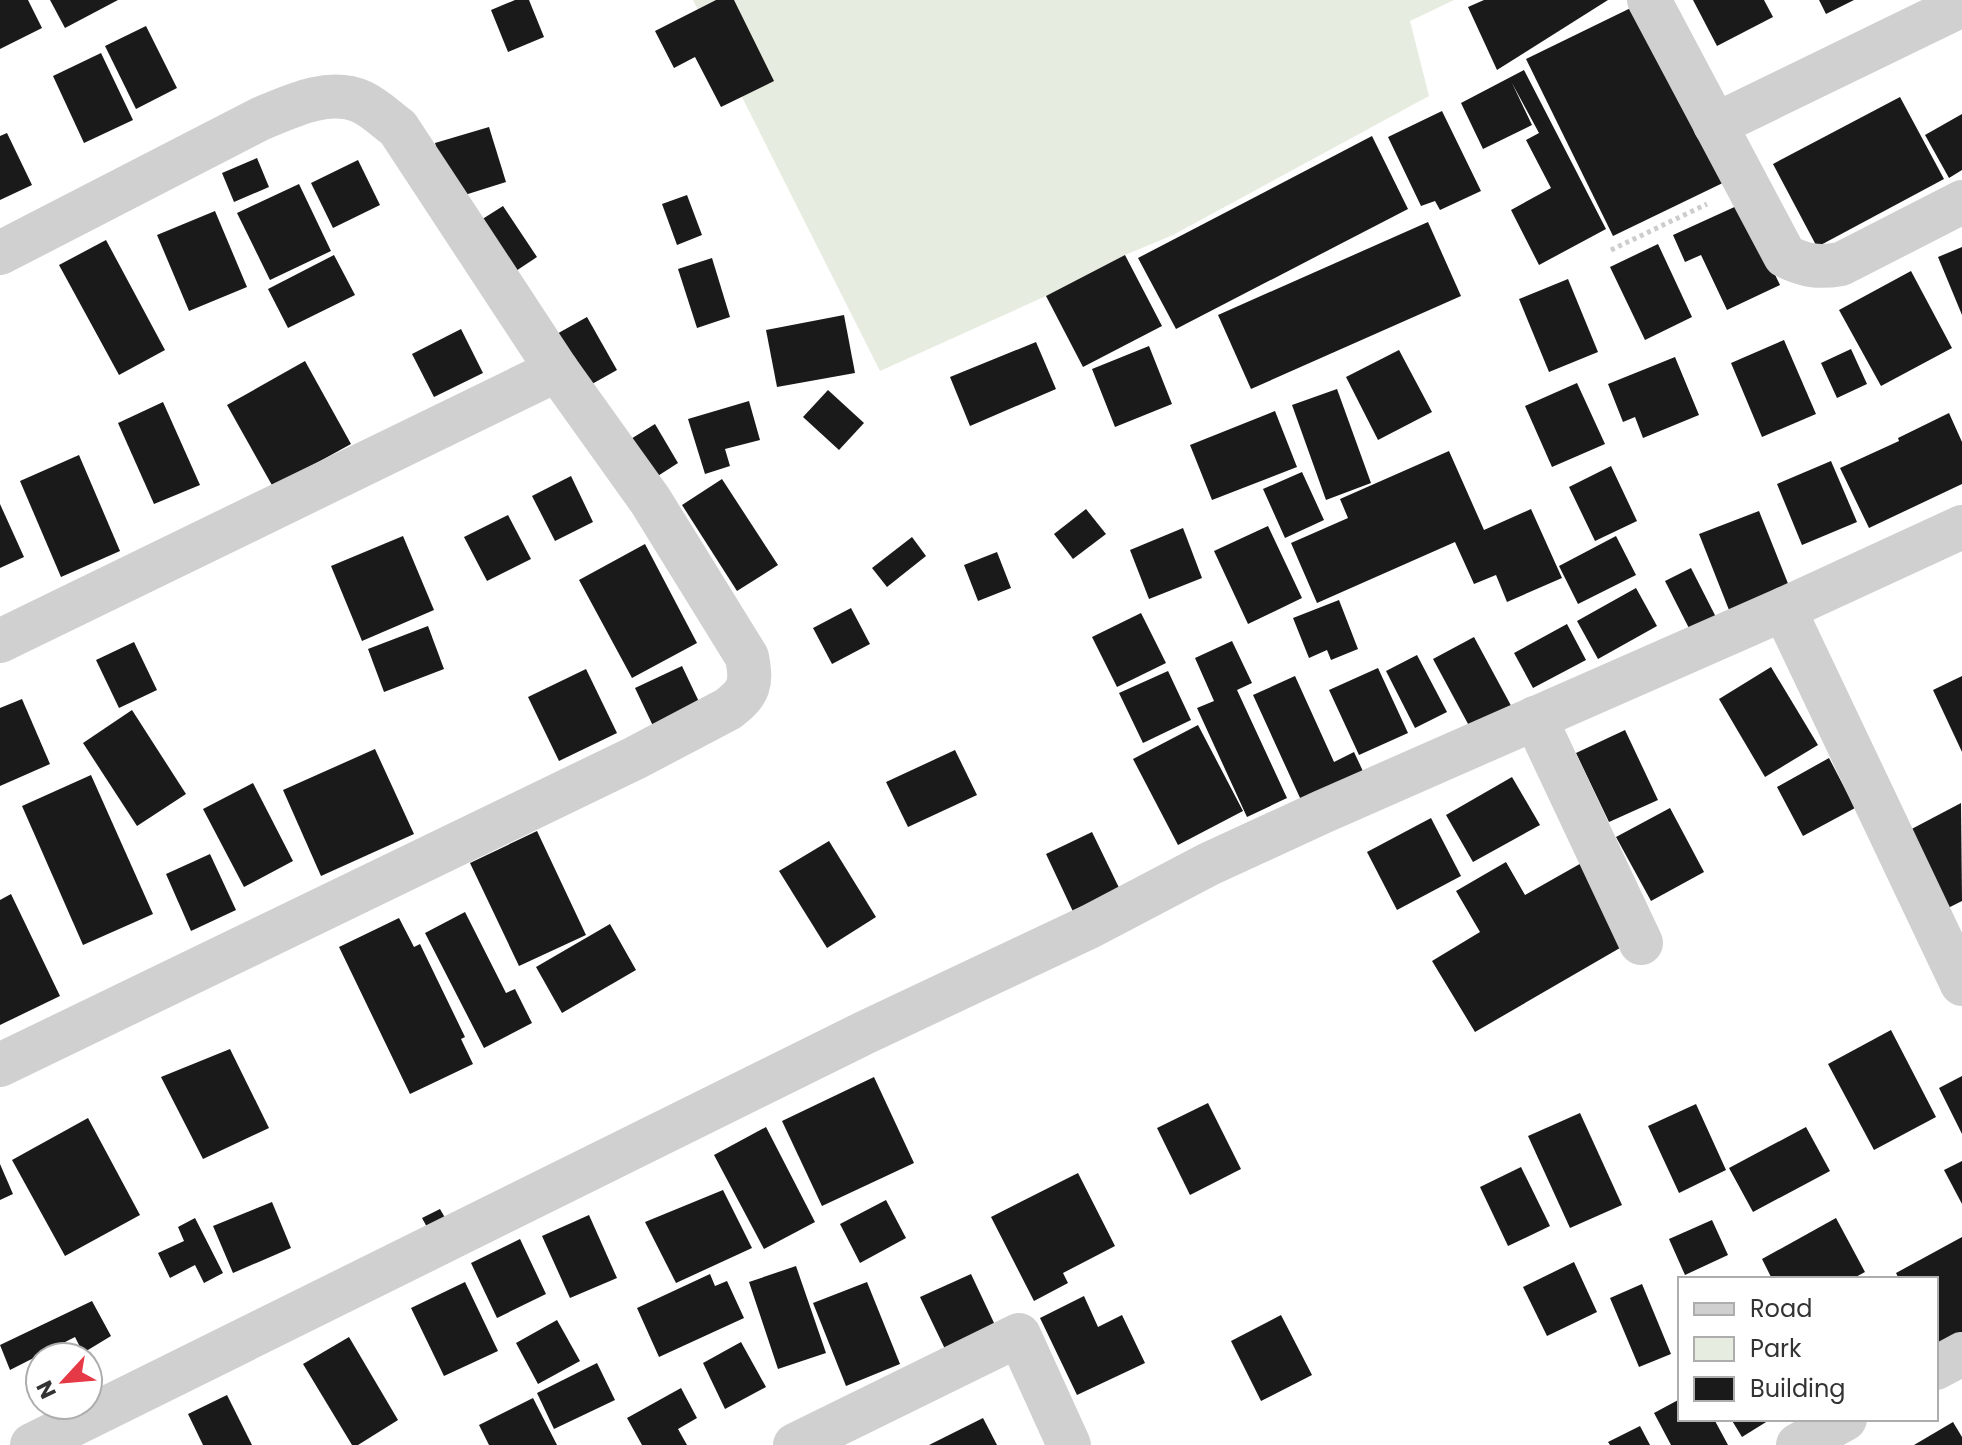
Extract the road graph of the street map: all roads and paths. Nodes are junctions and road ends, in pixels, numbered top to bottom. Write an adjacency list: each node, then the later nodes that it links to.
1 (1649, 0): 3 (street)
2 (1962, 5): 3 (street)
3 (1715, 125): 4 (street)
4 (1746, 185): 5 (street); 6 (path)
5 (1962, 202)
6 (1611, 250)
7 (0, 253): 8 (street)
8 (557, 370): 11 (street); 15 (street)
9 (1962, 527): 10 (street)
10 (1784, 609): 12 (street); 14 (street)
11 (0, 641)
12 (1535, 718): 13 (street); 19 (street)
13 (1641, 943)
14 (1957, 958)
15 (0, 1065)
16 (1962, 1354): 17 (street)
17 (1938, 1367)
18 (1841, 1421): 22 (street)
19 (32, 1445)
20 (795, 1445): 21 (street)
21 (1069, 1445)
22 (1798, 1445)

